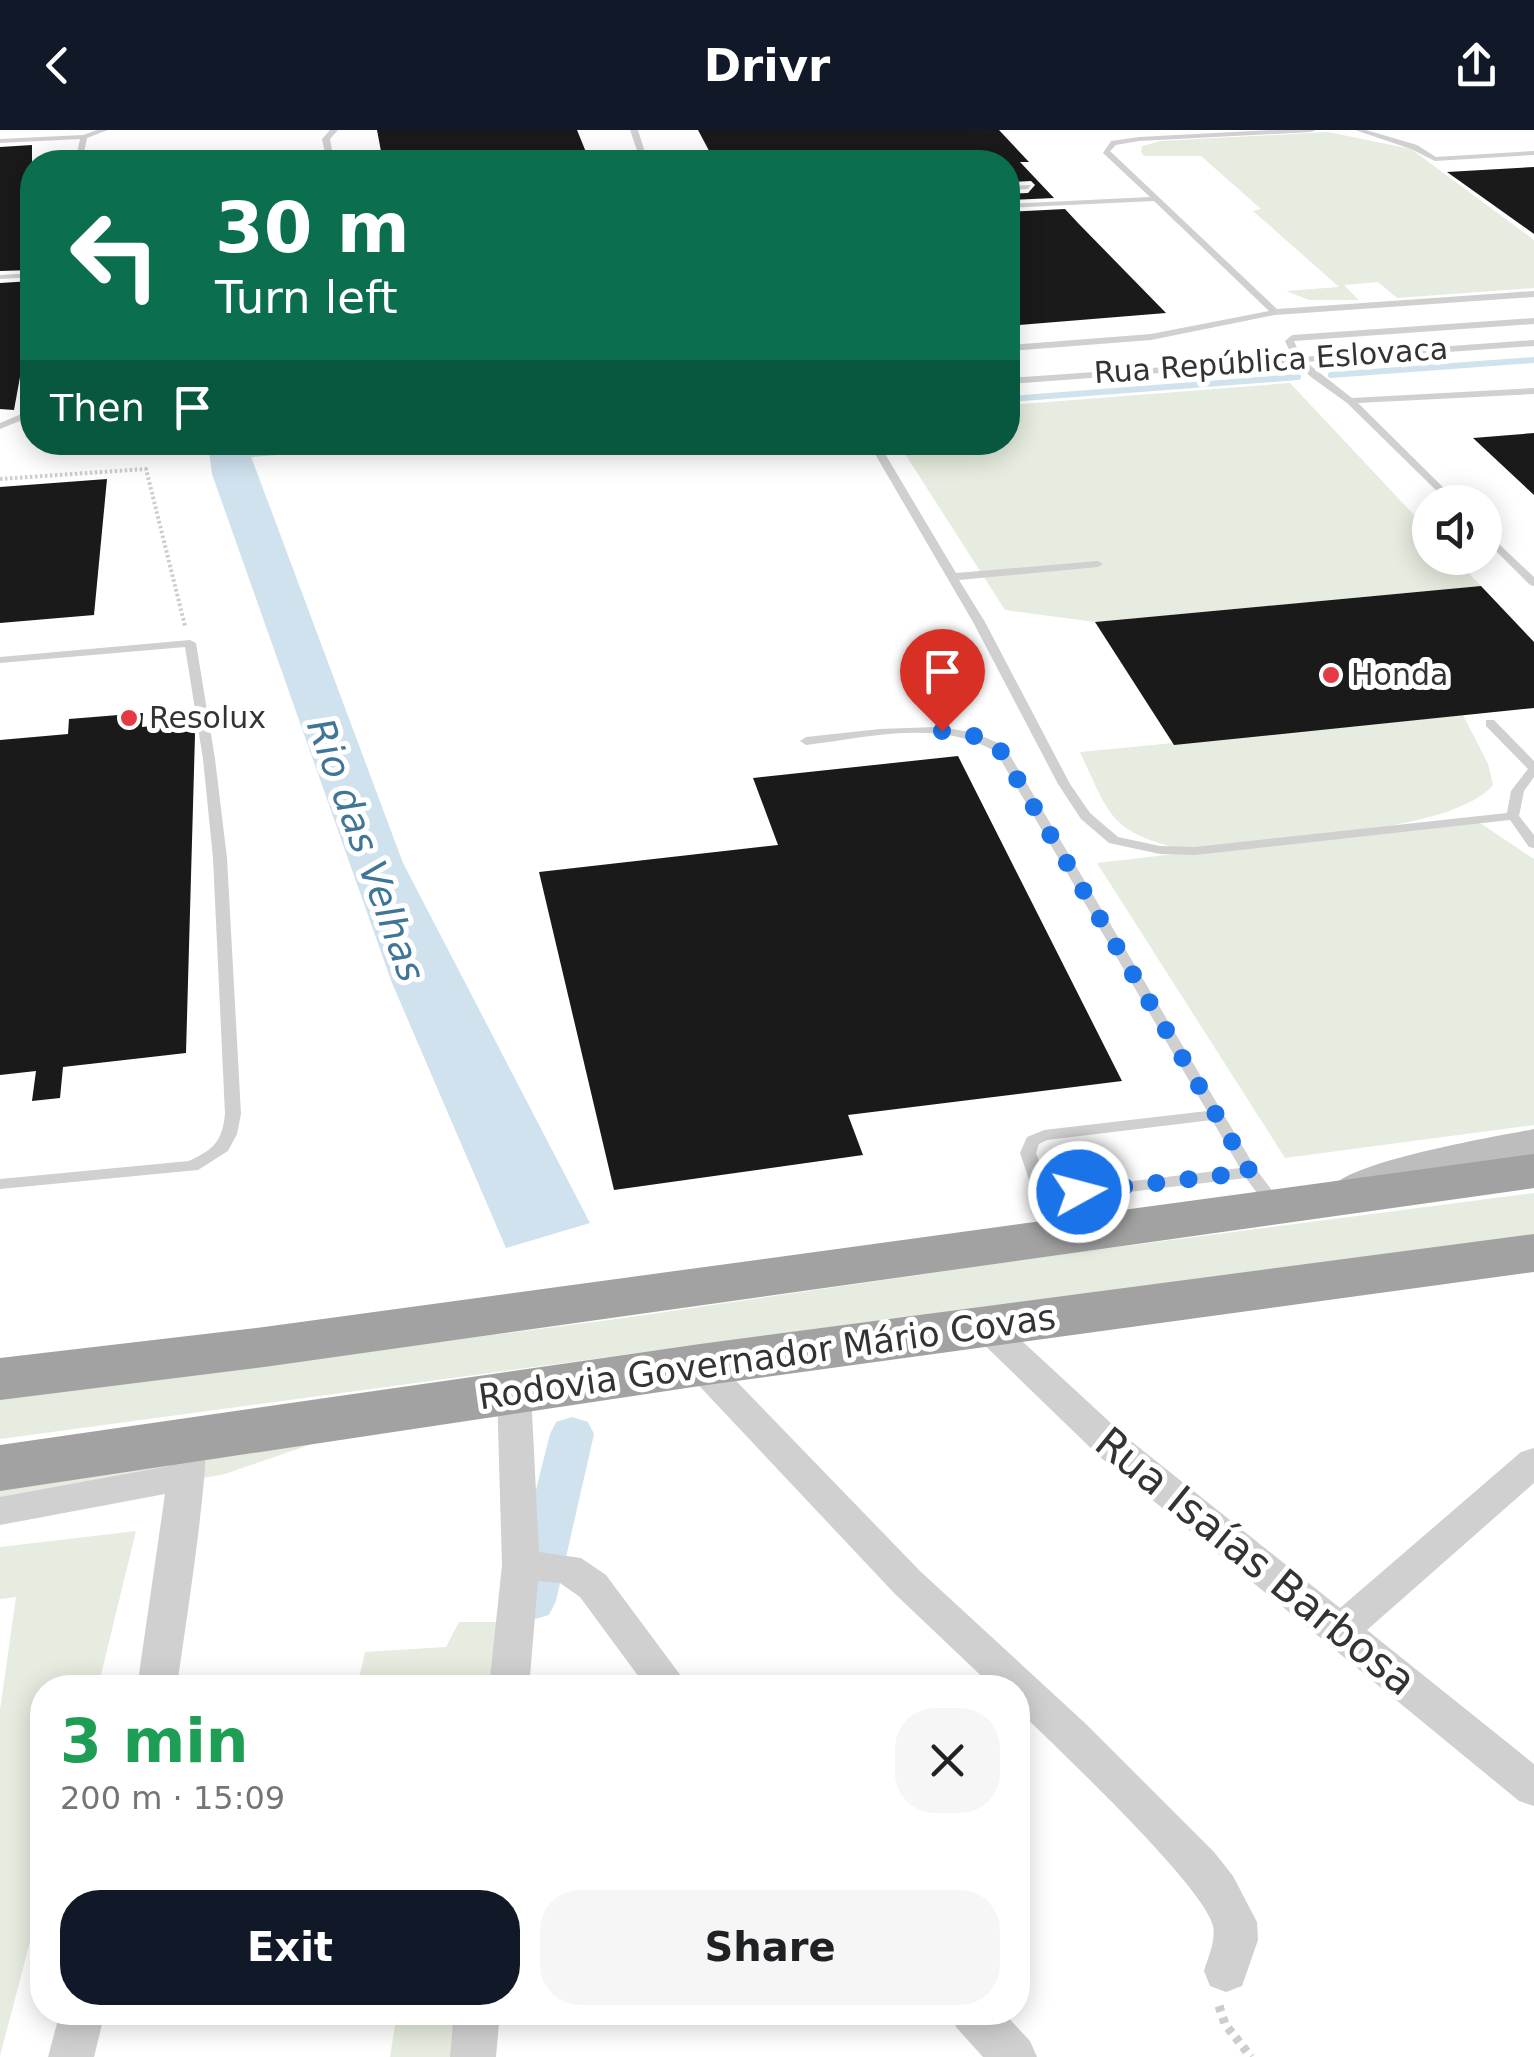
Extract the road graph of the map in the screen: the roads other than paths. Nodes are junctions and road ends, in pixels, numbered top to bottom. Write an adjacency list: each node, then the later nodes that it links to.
1 (104, 130): 5 (lane)
2 (1312, 130): 11 (lane)
3 (1340, 130): 4 (lane)
4 (1361, 130): 8 (lane)
5 (84, 136): 6 (lane); 7 (lane)
6 (0, 141)
7 (81, 150)
8 (1534, 153)
9 (1020, 187): 10 (lane)
10 (1028, 187)
11 (1156, 199): 12 (lane); 14 (lane)
12 (1020, 205)
13 (1534, 294): 14 (lane)
14 (1275, 312): 17 (lane)
15 (1534, 321): 18 (lane)
16 (1534, 344): 18 (lane, Rua República Eslovaca)
17 (1020, 347)
18 (1298, 358): 19 (lane, Rua República Eslovaca); 21 (lane)
19 (1020, 379)
20 (1534, 391): 21 (lane)
21 (1350, 401): 23 (lane)
22 (880, 455): 26 (lane)
23 (1436, 485)
24 (1502, 551): 27 (lane)
25 (1098, 564): 26 (lane)
26 (952, 578): 32 (lane)
27 (1534, 583)
28 (0, 660): 37 (lane)
29 (1490, 724): 31 (lane)
30 (806, 741): 34 (lane)
31 (1534, 770): 32 (lane)
32 (1513, 816): 33 (lane)
33 (1534, 844)
34 (1217, 1114): 38 (lane); 39 (lane)
35 (1534, 1143): 38 (main road)
36 (1534, 1171): 38 (highway)
37 (0, 1184)
38 (1282, 1193): 39 (highway)
39 (1050, 1216): 43 (highway)
40 (1534, 1253): 41 (highway, Rodovia Governador Mário Covas)
41 (984, 1326): 42 (highway, Rodovia Governador Mário Covas); 50 (street, Rua Isaías Barbosa)
42 (700, 1365): 44 (highway, Rodovia Governador Mário Covas); 54 (street)
43 (0, 1379)
44 (514, 1392): 45 (highway, Rodovia Governador Mário Covas); 49 (street)
45 (190, 1457): 47 (highway, Rodovia Governador Mário Covas); 48 (street); 51 (street)
46 (1534, 1462): 50 (street)
47 (0, 1468)
48 (0, 1512)
49 (536, 1565): 52 (street); 53 (street)
50 (1339, 1632): 56 (street, Rua Isaías Barbosa)
51 (159, 1675)
52 (512, 1675)
53 (660, 1675)
54 (1007, 1675)
55 (1030, 1697): 57 (street)
56 (1534, 1788)
57 (1226, 1971)
58 (80, 2025): 61 (street)
59 (476, 2025): 62 (street)
60 (984, 2025): 63 (street)
61 (71, 2057)
62 (473, 2057)
63 (1014, 2057)

